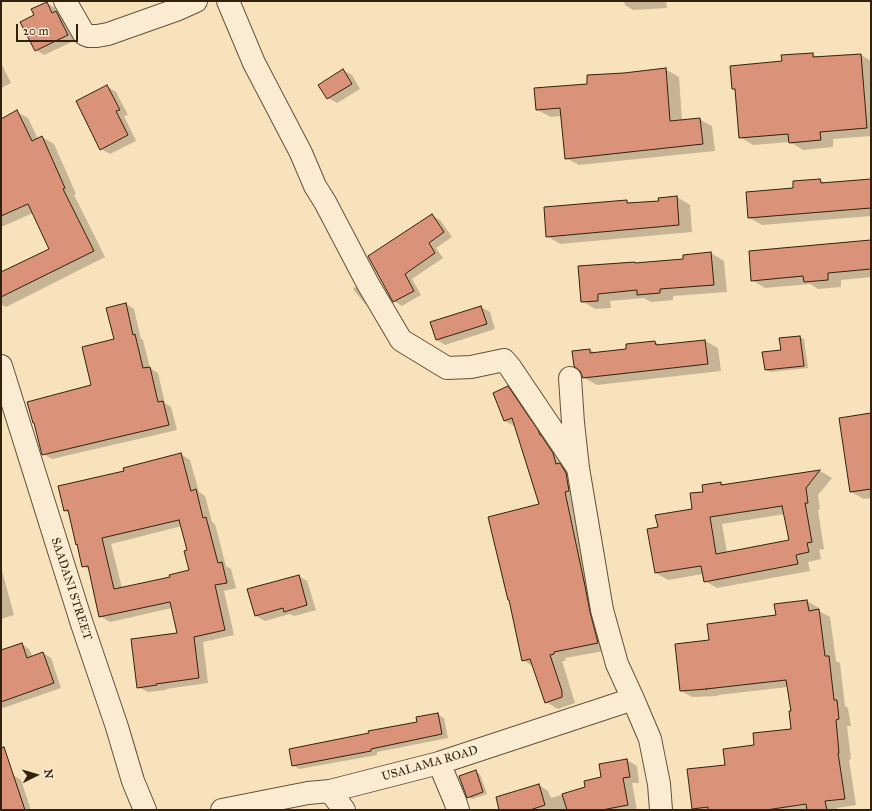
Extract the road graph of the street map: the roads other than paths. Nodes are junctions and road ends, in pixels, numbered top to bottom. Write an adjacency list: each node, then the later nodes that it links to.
1 (65, 1): 2 (street)
2 (196, 1)
3 (228, 1): 6 (street)
4 (1, 366): 10 (street, SAADANI STREET)
5 (570, 378): 6 (street)
6 (578, 468): 7 (street)
7 (633, 699): 8 (street, USALAMA ROAD); 14 (street)
8 (439, 763): 9 (street, USALAMA ROAD); 13 (street)
9 (330, 791): 11 (street, USALAMA ROAD); 12 (street)
10 (145, 810)
11 (222, 810)
12 (344, 810)
13 (458, 810)
14 (661, 810)

